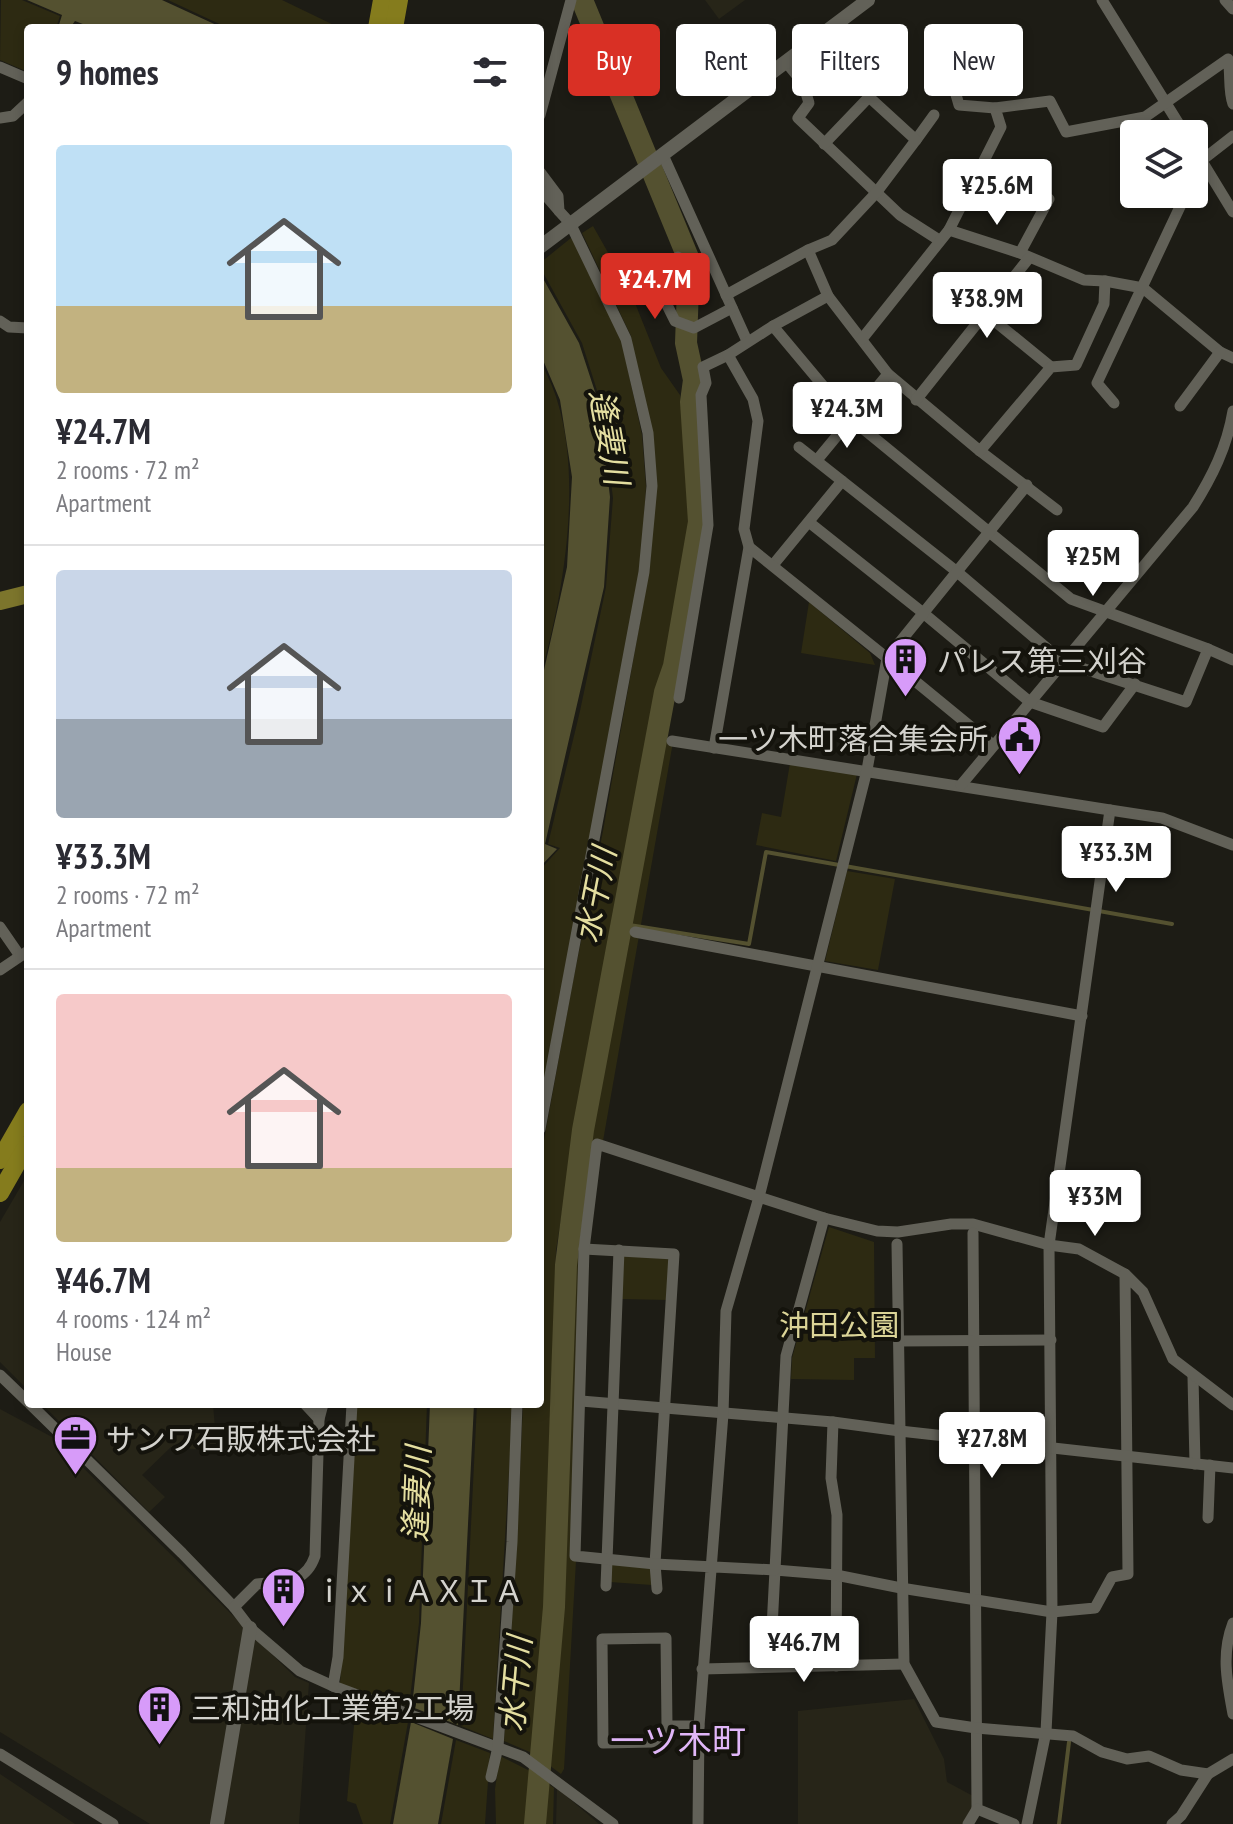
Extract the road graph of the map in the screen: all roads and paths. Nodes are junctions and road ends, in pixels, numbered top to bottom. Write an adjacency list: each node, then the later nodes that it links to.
1 (382, 0): 8 (highway)
2 (399, 0): 9 (highway)
3 (571, 0): 16 (street)
4 (868, 0): 11 (street)
5 (1102, 0): 17 (street)
6 (1225, 0): 7 (street)
7 (1233, 9)
8 (378, 24)
9 (395, 24)
10 (1230, 57): 13 (street); 17 (street)
11 (786, 62): 26 (street); 27 (street)
12 (0, 67): 14 (street)
13 (1232, 74): 18 (street)
14 (24, 77)
15 (956, 96): 20 (street)
16 (544, 100)
17 (1166, 102): 20 (street); 23 (street)
18 (1233, 104)
19 (24, 106): 22 (street)
20 (995, 108): 30 (street)
21 (934, 115): 25 (street)
22 (0, 118)
23 (1177, 120)
24 (1233, 136): 28 (street)
25 (916, 140): 26 (street); 32 (street)
26 (824, 144): 32 (street)
27 (663, 155): 37 (street); 46 (street)
28 (1208, 156)
29 (1208, 172): 36 (street)
30 (977, 176): 38 (street); 42 (street)
31 (544, 177): 35 (street)
32 (876, 193): 39 (street); 41 (street)
33 (544, 194): 35 (street)
34 (1180, 208): 45 (street)
35 (559, 211): 37 (street)
36 (1233, 212)
37 (567, 226): 40 (street); 100 (street)
38 (949, 230): 39 (street); 42 (street)
39 (939, 240): 53 (street)
40 (544, 244)
41 (808, 250): 46 (street); 47 (street)
42 (1025, 256): 44 (street); 49 (street)
43 (678, 257): 48 (street)
44 (1105, 281): 45 (street); 58 (street)
45 (1143, 288): 55 (street); 61 (street)
46 (726, 295): 48 (street)
47 (828, 296): 51 (street); 53 (street)
48 (732, 308): 54 (street)
49 (986, 314): 58 (street); 60 (street)
50 (0, 321): 52 (street)
51 (773, 326): 54 (street); 64 (street)
52 (24, 328)
53 (862, 339): 59 (street)
54 (747, 341): 56 (street)
55 (1220, 352): 57 (street); 62 (street)
56 (728, 355): 73 (street); 85 (street)
57 (1233, 358)
58 (1051, 367): 66 (street)
59 (888, 374): 60 (street); 64 (street)
60 (916, 400): 66 (street)
61 (1114, 403)
62 (1180, 406)
63 (1233, 411): 79 (street)
64 (850, 418): 67 (street); 72 (street)
65 (799, 447): 67 (street)
66 (980, 451): 69 (street)
67 (817, 460): 68 (street)
68 (842, 481): 71 (street); 75 (street)
69 (1027, 485): 70 (street); 72 (street)
70 (1057, 510)
71 (810, 523): 74 (street); 78 (street)
72 (989, 532): 75 (street); 79 (street)
73 (749, 547): 74 (street); 89 (street)
74 (773, 565): 81 (street)
75 (956, 571): 78 (street); 83 (street)
76 (24, 595): 77 (main road)
77 (0, 601)
78 (922, 612): 81 (street); 86 (street)
79 (1105, 612): 80 (street); 83 (street)
80 (1208, 649): 82 (street); 84 (street)
81 (887, 658): 88 (street); 90 (street)
82 (1233, 660)
83 (1063, 662): 84 (street); 86 (street)
84 (1135, 684): 86 (street)
85 (679, 698)
86 (1030, 702): 88 (street)
87 (672, 741): 89 (street)
88 (993, 745): 91 (street)
89 (714, 748): 90 (street)
90 (867, 770): 91 (street); 97 (street)
91 (961, 785): 92 (street)
92 (1110, 810): 93 (street); 99 (street)
93 (1233, 845)
94 (0, 927): 96 (street)
95 (635, 932): 97 (street)
96 (24, 954): 98 (street)
97 (815, 966): 99 (street); 105 (street)
98 (0, 970)
99 (1082, 1016): 109 (street)
100 (544, 1108)
101 (24, 1118): 103 (highway)
102 (24, 1151): 104 (highway)
103 (0, 1160)
104 (0, 1193)
105 (759, 1197): 106 (street); 110 (street); 128 (street)
106 (824, 1218): 109 (street); 130 (street)
107 (973, 1233): 115 (street)
108 (897, 1244): 114 (street)
109 (1049, 1245): 112 (street); 113 (street)
110 (584, 1249): 111 (street); 119 (street)
111 (619, 1250): 120 (street); 127 (street)
112 (1125, 1274): 117 (street); 135 (street)
113 (1051, 1340): 115 (street); 134 (street)
114 (899, 1341): 115 (street); 132 (street)
115 (974, 1341): 133 (street)
116 (0, 1375): 118 (street)
117 (1193, 1377): 121 (street); 136 (street)
118 (24, 1398)
119 (581, 1401): 120 (street); 140 (street)
120 (613, 1404): 127 (street); 140 (street)
121 (1233, 1405)
122 (34, 1408): 149 (street)
123 (309, 1408): 129 (street)
124 (322, 1408): 129 (street)
125 (352, 1408): 157 (street)
126 (517, 1408): 163 (street)
127 (664, 1408): 128 (street); 141 (street)
128 (723, 1414): 130 (street); 142 (street)
129 (319, 1419): 149 (street)
130 (784, 1419): 131 (street); 143 (street)
131 (833, 1422): 132 (street); 144 (street)
132 (900, 1431): 133 (street); 146 (street)
133 (974, 1440): 134 (street); 148 (street)
134 (1051, 1449): 135 (street); 150 (street)
135 (1128, 1456): 136 (street); 150 (street)
136 (1195, 1464): 137 (street)
137 (1210, 1465): 138 (street); 139 (street)
138 (1233, 1468)
139 (1208, 1518)
140 (607, 1558): 141 (street); 145 (street)
141 (655, 1564): 142 (street); 147 (street)
142 (710, 1566): 143 (street); 156 (street)
143 (775, 1570): 144 (street); 154 (street)
144 (836, 1575): 146 (street); 155 (street)
145 (606, 1586)
146 (901, 1588): 148 (street); 153 (street)
147 (657, 1589)
148 (976, 1599): 150 (street); 161 (street)
149 (234, 1607): 152 (street)
150 (1052, 1612): 162 (street)
151 (1233, 1623): 158 (street)
152 (250, 1628): 157 (street); 170 (street)
153 (904, 1664): 155 (street); 161 (street)
154 (770, 1666): 155 (street); 156 (street)
155 (836, 1666)
156 (702, 1669): 160 (street)
157 (333, 1686): 163 (street)
158 (1233, 1714)
159 (667, 1726): 159 (street); 160 (street)
160 (699, 1726): 172 (street)
161 (976, 1728): 162 (street); 168 (street)
162 (1046, 1732): 166 (street); 175 (street)
163 (498, 1747): 167 (street); 171 (street)
164 (0, 1754): 169 (street)
165 (1233, 1759): 166 (street)
166 (1208, 1774): 176 (street)
167 (491, 1777)
168 (977, 1809): 173 (street); 174 (street)
169 (113, 1824)
170 (217, 1824)
171 (613, 1824)
172 (698, 1824)
173 (968, 1824)
174 (1014, 1824)
175 (1027, 1824)
176 (1172, 1824)

